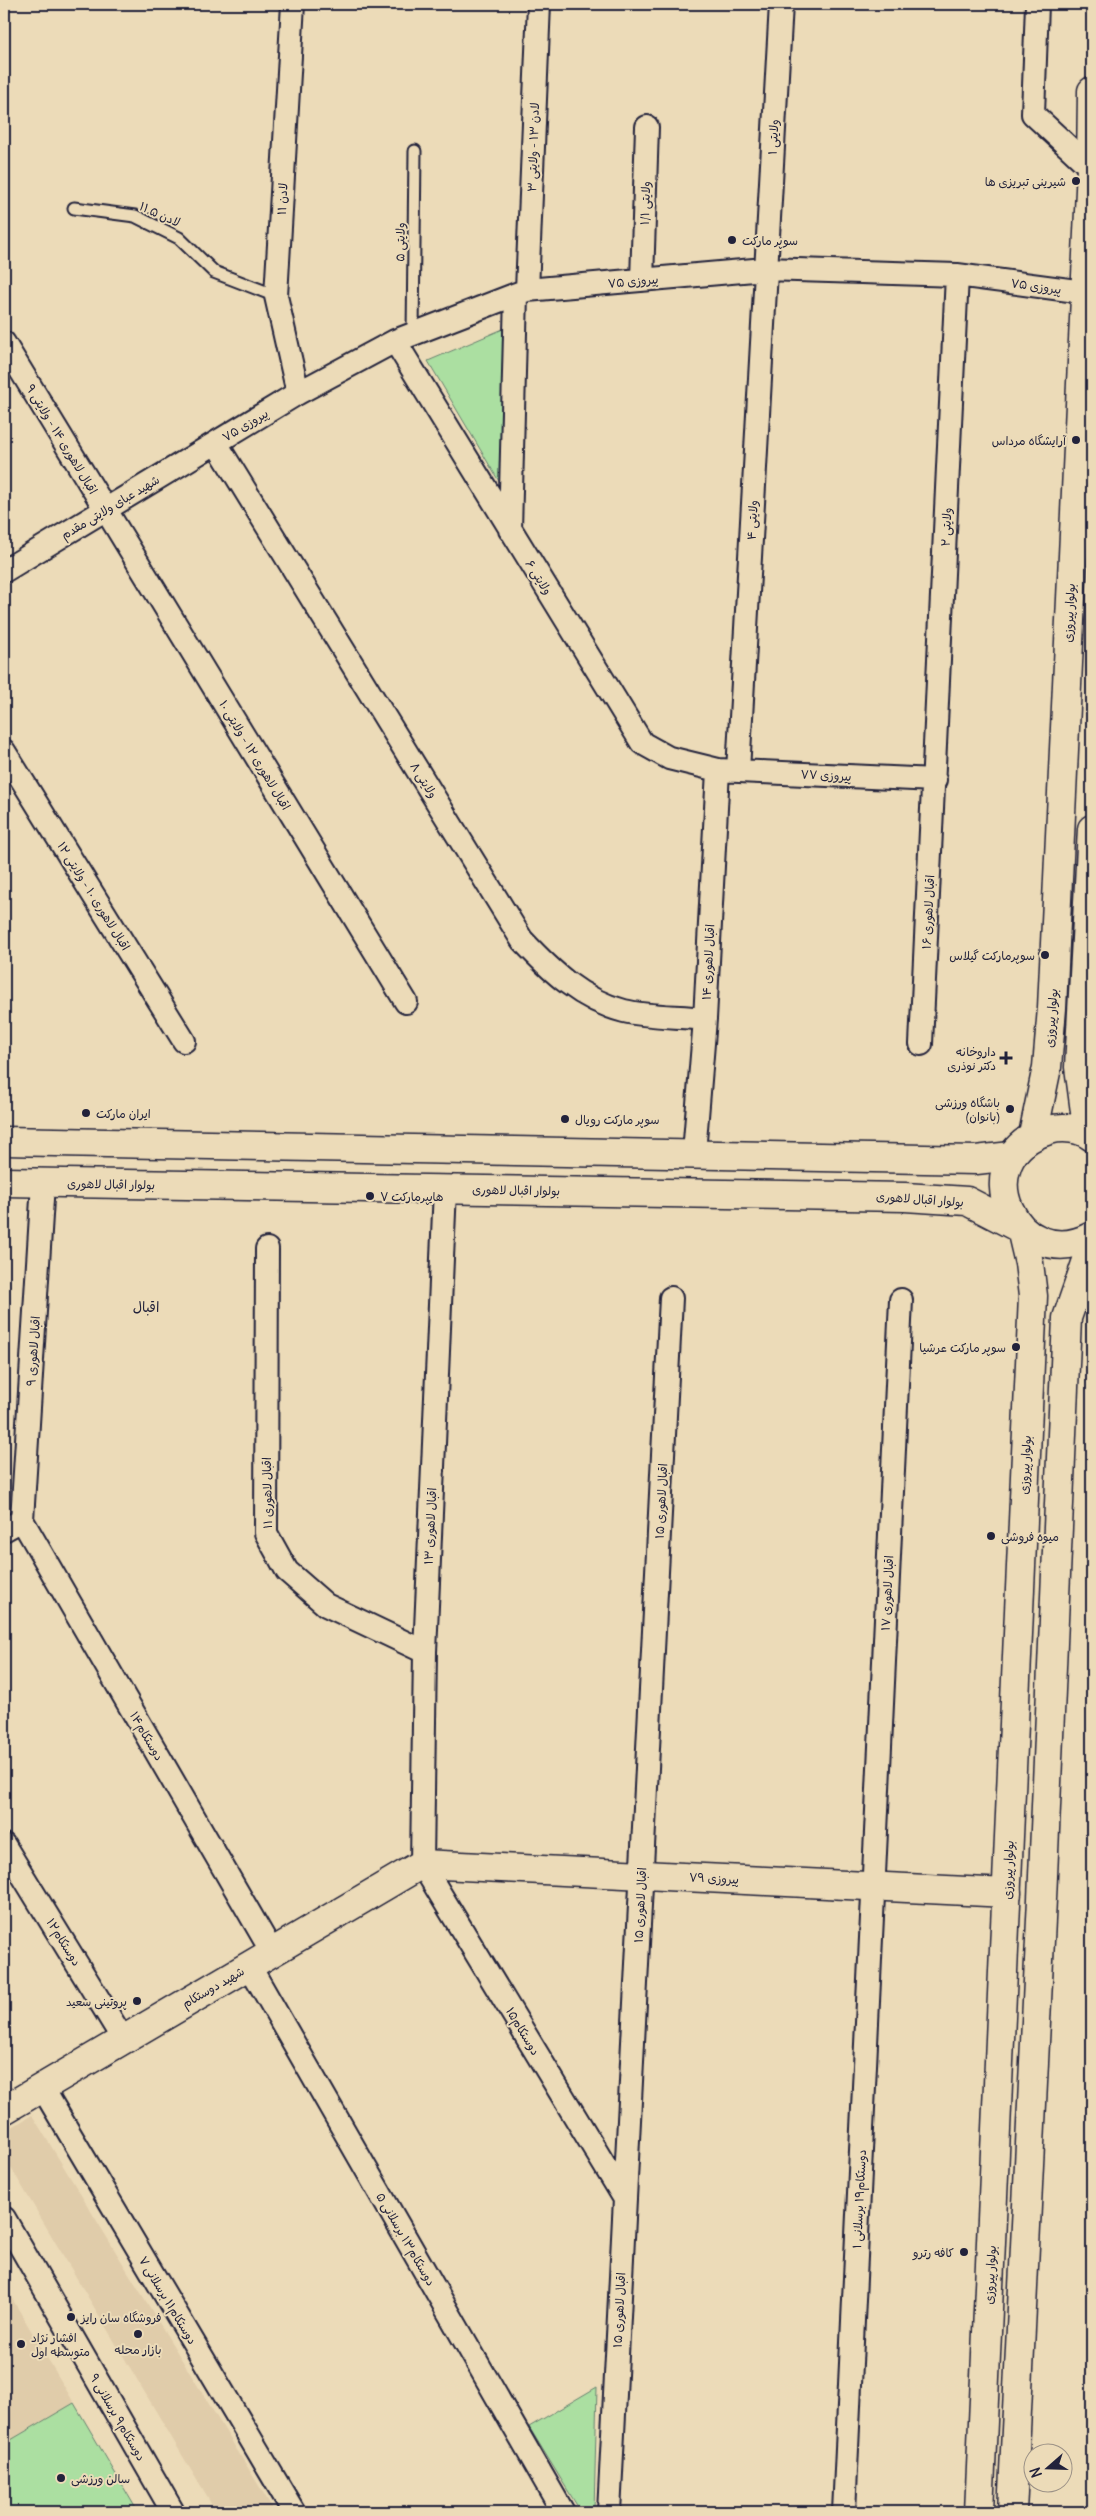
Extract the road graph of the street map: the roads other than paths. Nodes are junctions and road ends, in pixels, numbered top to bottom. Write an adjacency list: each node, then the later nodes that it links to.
1 (293, 4): 15 (street, لادن ۱۱)
2 (539, 4): 13 (street, لادن ۱۳ - ولایتی ۳)
3 (781, 4): 10 (street, ولایتی ۱)
4 (1037, 4): 8 (street)
5 (1092, 90): 8 (main road, بولوار پیروزی)
6 (647, 127): 12 (street, ولایتی ۱/۱)
7 (415, 151): 16 (lane, ولایتی ۵)
8 (1091, 168): 14 (main road, بولوار پیروزی)
9 (74, 208): 15 (lane, لادن ۱۱.۵)
10 (765, 269): 11 (street, پیروزی ۷۵); 12 (street, پیروزی ۷۵); 24 (street, ولایتی ۴)
11 (957, 275): 14 (street, پیروزی ۷۵); 25 (street, ولایتی ۲)
12 (642, 280): 13 (street, پیروزی ۷۵)
13 (522, 292): 16 (street, پیروزی ۷۵); 21 (street, لادن ۱۳ - ولایتی ۳)
14 (1084, 292): 31 (main road, بولوار پیروزی)
15 (276, 296): 18 (street, لادن ۱۱)
16 (404, 338): 18 (street, پیروزی ۷۵); 21 (street, ولایتی ۶)
17 (4, 343): 20 (street, اقبال لاهوری ۱۴ - ولایتی ۹)
18 (298, 393): 19 (street, پیروزی ۷۵)
19 (216, 443): 20 (street, شهید عبای ولایتی مقدم); 28 (street, ولایتی ۸)
20 (105, 509): 22 (street, شهید عبای ولایتی مقدم); 27 (street, اقبال لاهوری ۱۲ - ولایتی ۱۰)
21 (510, 530): 24 (street, ولایتی ۶)
22 (4, 572)
23 (4, 751): 29 (street, اقبال لاهوری ۱۰ - ولایتی ۱۲)
24 (728, 770): 25 (street, پیروزی ۷۷); 28 (street, اقبال لاهوری ۱۴)
25 (935, 780): 30 (street, اقبال لاهوری ۱۶)
26 (1092, 829): 32 (main road)
27 (406, 1002)
28 (705, 1019): 35 (street, اقبال لاهوری ۱۴)
29 (184, 1041)
30 (921, 1044)
31 (1033, 1135): 32 (main road); 36 (main road)
32 (1090, 1136)
33 (4, 1141): 34 (main road)
34 (282, 1147): 35 (main road); 39 (main road)
35 (694, 1153): 36 (main road)
36 (1011, 1156): 41 (main road)
37 (4, 1182): 38 (main road, بولوار اقبال لاهوری)
38 (43, 1183): 39 (main road, بولوار اقبال لاهوری); 47 (street, اقبال لاهوری ۹)
39 (283, 1188): 40 (main road, بولوار اقبال لاهوری)
40 (445, 1189): 41 (main road, بولوار اقبال لاهوری); 48 (street, اقبال لاهوری ۱۳)
41 (1021, 1229): 42 (main road, بولوار اقبال لاهوری); 53 (main road, بولوار پیروزی)
42 (1092, 1236)
43 (1092, 1246): 66 (main road)
44 (267, 1249): 48 (street, اقبال لاهوری ۱۱)
45 (671, 1298): 51 (street, اقبال لاهوری ۱۵)
46 (900, 1300): 52 (street, اقبال لاهوری ۱۷)
47 (13, 1525): 54 (street, دوستکام۱۴)
48 (425, 1652): 50 (street, اقبال لاهوری ۱۳)
49 (4, 1845): 55 (street, دوستکام۱۲)
50 (422, 1864): 51 (main road, پیروزی ۷۹); 54 (main road, شهید دوستکام); 58 (street, دوستکام۱۵)
51 (642, 1875): 52 (main road, پیروزی ۷۹); 58 (street, اقبال لاهوری ۱۵)
52 (874, 1886): 53 (main road, پیروزی ۷۹); 64 (street, دوستکام۱۹ برسلانی ۱)
53 (1007, 1893): 65 (main road, بولوار پیروزی)
54 (261, 1958): 55 (main road, شهید دوستکام); 62 (street, دوستکام۱۳ برسلانی ۵)
55 (123, 2039): 56 (main road, شهید دوستکام)
56 (42, 2087): 57 (main road, شهید دوستکام); 61 (street, دوستکام۱۱ برسلانی ۷)
57 (4, 2110)
58 (625, 2199): 63 (street, اقبال لاهوری ۱۵)
59 (4, 2218): 60 (street, دوستکام۹ برسلانی ۹)
60 (173, 2512)
61 (294, 2512)
62 (563, 2512)
63 (609, 2512)
64 (844, 2512)
65 (979, 2512)
66 (1012, 2512)

